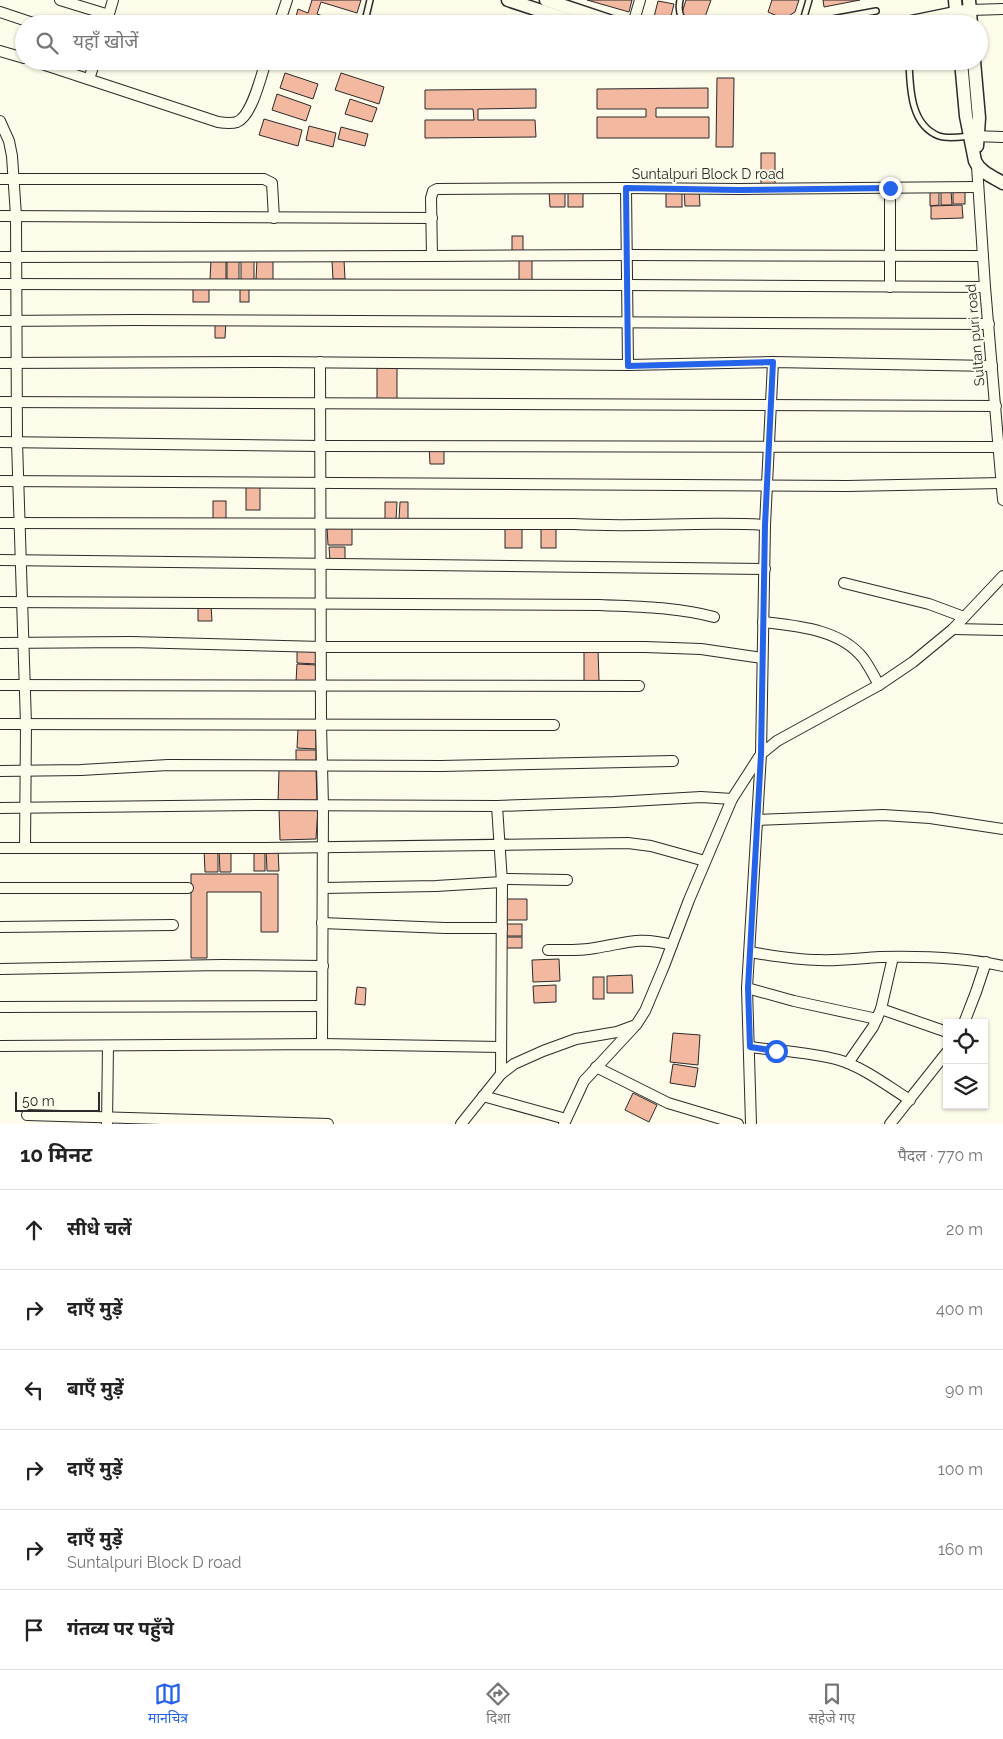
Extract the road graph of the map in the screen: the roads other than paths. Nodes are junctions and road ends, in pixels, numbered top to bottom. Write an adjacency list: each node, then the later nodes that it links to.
1 (60, 0): 15 (street)
2 (113, 0): 16 (street)
3 (287, 0): 17 (street)
4 (370, 0): 18 (lane)
5 (508, 0): 19 (street)
6 (546, 0): 20 (street)
7 (640, 0): 21 (street)
8 (680, 0): 22 (lane)
9 (809, 0): 23 (lane)
10 (970, 5): 11 (street); 14 (street)
11 (1003, 9)
12 (876, 11): 24 (lane)
13 (0, 12): 26 (street)
14 (956, 12): 25 (street)
15 (96, 15)
16 (109, 15)
17 (282, 15)
18 (366, 15)
19 (554, 15)
20 (591, 15)
21 (636, 15)
22 (681, 15)
23 (805, 15)
24 (854, 15)
25 (942, 15)
26 (15, 17)
27 (0, 50): 28 (street)
28 (15, 55)
29 (60, 70): 35 (street)
30 (92, 70): 35 (street)
31 (263, 70): 35 (street)
32 (909, 70): 37 (lane)
33 (962, 70): 37 (street)
34 (975, 70): 37 (street)
35 (89, 80)
36 (0, 121): 41 (street)
37 (974, 136): 38 (street); 39 (street)
38 (1003, 137)
39 (976, 164): 42 (street); 43 (street, Sultan puri road)
40 (0, 179): 41 (street)
41 (15, 179): 47 (street); 48 (street)
42 (1003, 183)
43 (978, 187): 45 (street, Suntalpuri Block D road); 55 (street, Sultan puri road)
44 (626, 188): 45 (street, Suntalpuri Block D road); 49 (street, Suntalpuri Block D road); 50 (street)
45 (890, 188): 54 (street)
46 (0, 216): 47 (street)
47 (16, 216): 48 (street); 52 (street)
48 (274, 218): 49 (street)
49 (432, 218): 53 (street)
50 (628, 255): 53 (street); 54 (street); 58 (street)
51 (0, 256): 52 (street)
52 (17, 256): 53 (street); 57 (street)
53 (432, 256)
54 (891, 256): 55 (street); 59 (street)
55 (983, 256): 60 (street, Sultan puri road)
56 (0, 284): 57 (street)
57 (17, 284): 58 (street); 62 (street)
58 (628, 284): 59 (street); 63 (street)
59 (890, 287): 60 (street)
60 (985, 287): 64 (street, Sultan puri road)
61 (0, 321): 62 (street)
62 (16, 321): 63 (street); 68 (street)
63 (628, 322): 64 (street); 69 (street)
64 (988, 324): 70 (street, Sultan puri road)
65 (320, 362): 68 (street); 69 (street); 73 (street)
66 (773, 362): 69 (street); 70 (street); 74 (street)
67 (0, 363): 68 (street)
68 (16, 363): 72 (street)
69 (628, 366)
70 (992, 366): 75 (street, Sultan puri road)
71 (0, 402): 72 (street)
72 (16, 402): 73 (street); 77 (street)
73 (320, 404): 74 (street); 78 (street)
74 (771, 405): 75 (street); 79 (street)
75 (996, 406): 80 (street, Sultan puri road)
76 (0, 442): 77 (street)
77 (17, 442): 78 (street); 81 (street)
78 (320, 446): 79 (street); 84 (street)
79 (769, 446): 80 (street); 85 (street)
80 (998, 447): 83 (street, Sultan puri road)
81 (18, 481): 82 (street); 84 (street); 88 (street)
82 (0, 482)
83 (1002, 483): 85 (street); 86 (street, Sultan puri road)
84 (321, 484): 85 (street); 89 (street)
85 (768, 485): 90 (street)
86 (1003, 500)
87 (0, 522): 88 (street)
88 (20, 523): 89 (street); 92 (street)
89 (321, 523): 90 (street); 93 (street)
90 (765, 525): 94 (street)
91 (0, 560): 92 (street)
92 (21, 560): 93 (street); 97 (street)
93 (320, 563): 94 (street); 99 (street)
94 (765, 569): 102 (street)
95 (1003, 576): 101 (street)
96 (844, 582): 101 (street)
97 (23, 601): 98 (street); 99 (street); 106 (street)
98 (0, 602)
99 (321, 604): 100 (street); 107 (street)
100 (714, 617)
101 (964, 617): 103 (street)
102 (763, 622): 108 (street); 112 (street)
103 (953, 629): 104 (street); 112 (street)
104 (1003, 630)
105 (0, 643): 106 (street)
106 (24, 643): 107 (street); 110 (street)
107 (322, 647): 108 (street); 111 (street)
108 (762, 658): 118 (street)
109 (0, 685): 110 (street)
110 (25, 685): 111 (street); 115 (street)
111 (321, 685): 113 (street); 116 (street)
112 (879, 685): 118 (street)
113 (639, 686)
114 (0, 724): 115 (street)
115 (26, 724): 116 (street); 121 (street)
116 (321, 724): 117 (street); 120 (street)
117 (554, 725)
118 (761, 754): 123 (street); 128 (street)
119 (673, 761): 120 (street)
120 (322, 765): 121 (street); 124 (street)
121 (26, 770): 122 (street); 126 (street)
122 (0, 771)
123 (732, 799): 125 (street); 134 (street)
124 (323, 806): 125 (street); 126 (street); 131 (street)
125 (497, 806): 130 (street)
126 (25, 807): 127 (street); 133 (street)
127 (0, 808)
128 (757, 820): 129 (street); 146 (street)
129 (1003, 829)
130 (499, 844): 131 (street); 134 (street); 136 (street)
131 (322, 847): 133 (street); 139 (street)
132 (0, 848): 133 (street)
133 (25, 848)
134 (705, 861): 144 (street)
135 (567, 880): 136 (street)
136 (502, 881): 139 (street); 143 (street)
137 (0, 888): 138 (street)
138 (188, 888)
139 (323, 888): 140 (street)
140 (322, 923): 143 (street); 149 (street)
141 (174, 925): 142 (street)
142 (0, 927)
143 (502, 928): 163 (street)
144 (672, 945): 145 (street); 158 (street)
145 (548, 950)
146 (750, 952): 147 (street); 152 (street)
147 (893, 957): 148 (street); 155 (street)
148 (986, 962): 150 (street); 157 (street)
149 (323, 966): 151 (street); 153 (street)
150 (1003, 966)
151 (0, 969)
152 (748, 988): 156 (street); 164 (street)
153 (322, 1006): 154 (street); 160 (street)
154 (0, 1007)
155 (881, 1009): 156 (street); 159 (street)
156 (877, 1019): 166 (street)
157 (966, 1019)
158 (636, 1025): 167 (street); 168 (street)
159 (943, 1031)
160 (322, 1044): 162 (street); 163 (street)
161 (0, 1046): 162 (street)
162 (108, 1046): 172 (street)
163 (501, 1047): 168 (street)
164 (750, 1047): 166 (street); 177 (street)
165 (943, 1057): 170 (street)
166 (848, 1064): 170 (street)
167 (596, 1068): 173 (street); 176 (street)
168 (501, 1074): 169 (street)
169 (483, 1096): 173 (street); 175 (street)
170 (910, 1100): 178 (street)
171 (27, 1115): 172 (street)
172 (107, 1120): 174 (street)
173 (565, 1121)
174 (328, 1124)
175 (460, 1124)
176 (738, 1124)
177 (751, 1124)
178 (890, 1124)

